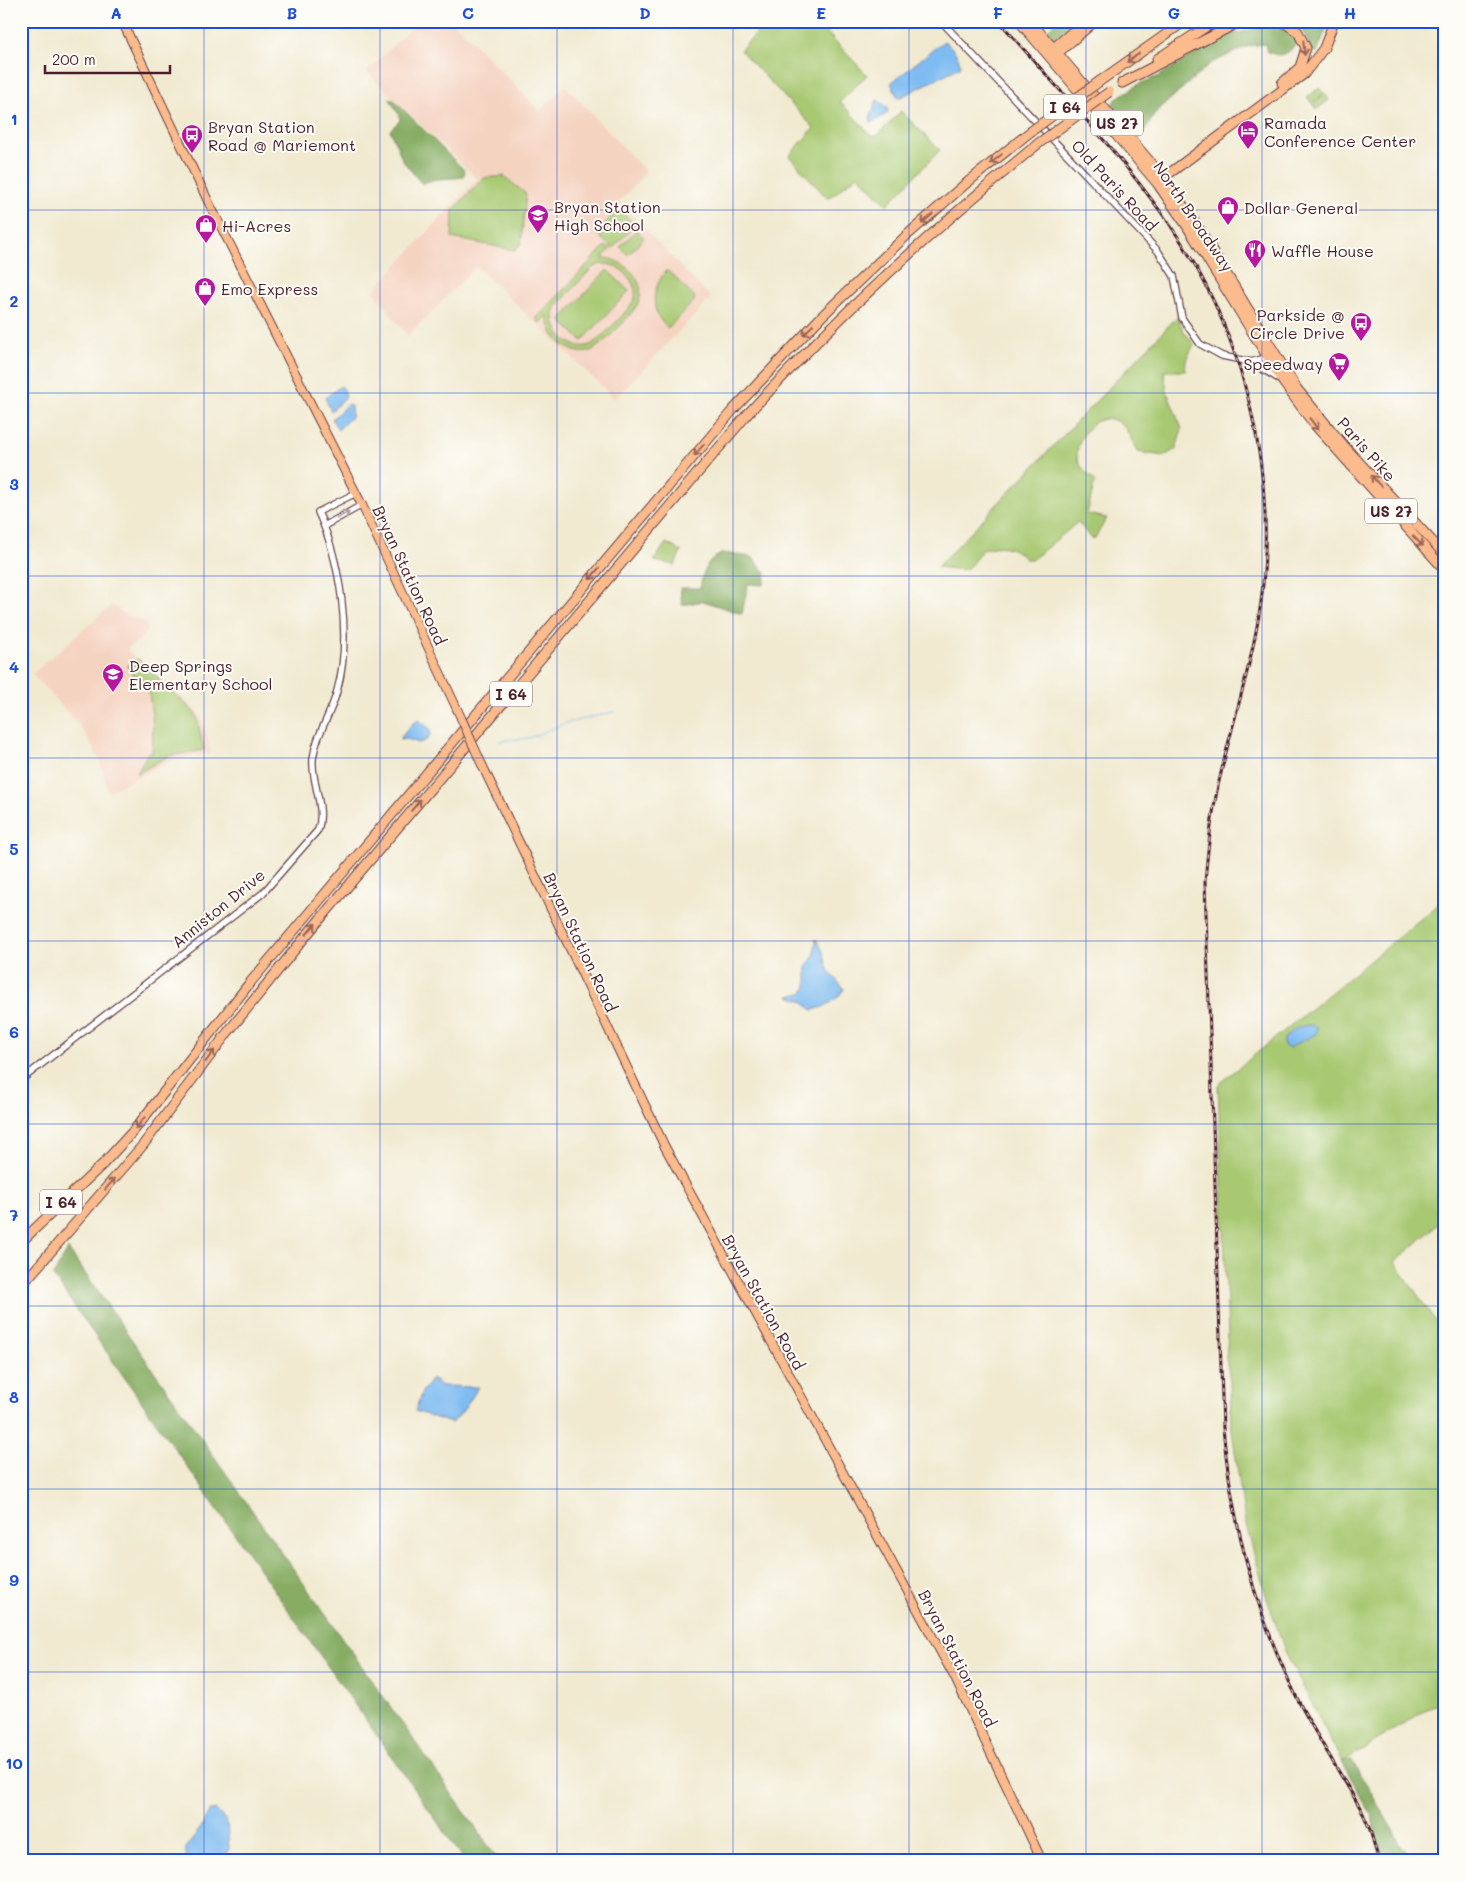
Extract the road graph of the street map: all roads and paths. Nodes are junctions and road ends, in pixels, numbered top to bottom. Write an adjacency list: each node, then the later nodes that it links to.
1 (122, 21): 21 (main road, Bryan Station Road)
2 (942, 21): 17 (street, Old Paris Road)
3 (1019, 21): 12 (highway, North Broadway / US 27)
4 (1030, 21): 12 (highway, North Broadway / US 27)
5 (1085, 21): 12 (highway)
6 (1095, 21): 12 (highway)
7 (1185, 21): 28 (highway, I 64, one-way to 28, bridge)
8 (1215, 21): 13 (highway, I 64)
9 (1241, 21): 13 (highway)
10 (1282, 21): 14 (highway, one-way to 14)
11 (1334, 21): 14 (highway)
12 (1052, 53): 14 (highway, North Broadway / US 27)
13 (1122, 83): 27 (highway, I 64, one-way to 13, bridge)
14 (1158, 178): 15 (highway, North Broadway / US 27); 16 (highway, North Broadway / US 27)
15 (1261, 348): 16 (highway, North Broadway / US 27); 17 (street)
16 (1271, 358): 17 (street, Old Paris Road); 18 (street); 19 (highway, North Broadway / US 27); 24 (highway, Paris Pike / US 27, one-way to 16)
17 (1251, 362): 18 (street, Old Paris Road)
18 (1259, 366): 19 (street, Old Paris Road)
19 (1282, 382): 20 (highway, North Broadway / US 27)
20 (1291, 393): 25 (highway, Paris Pike / US 27, one-way to 25)
21 (356, 493): 22 (main road, Bryan Station Road); 23 (street, Anniston Drive)
22 (362, 505): 23 (street, one-way to 22); 31 (main road, Bryan Station Road, bridge)
23 (324, 526): 26 (street, Anniston Drive)
24 (1445, 555)
25 (1445, 570)
26 (21, 1080)
27 (78, 1221): 29 (highway); 30 (highway, I 64)
28 (21, 1240)
29 (21, 1286)
30 (21, 1292)
31 (1042, 1861)

